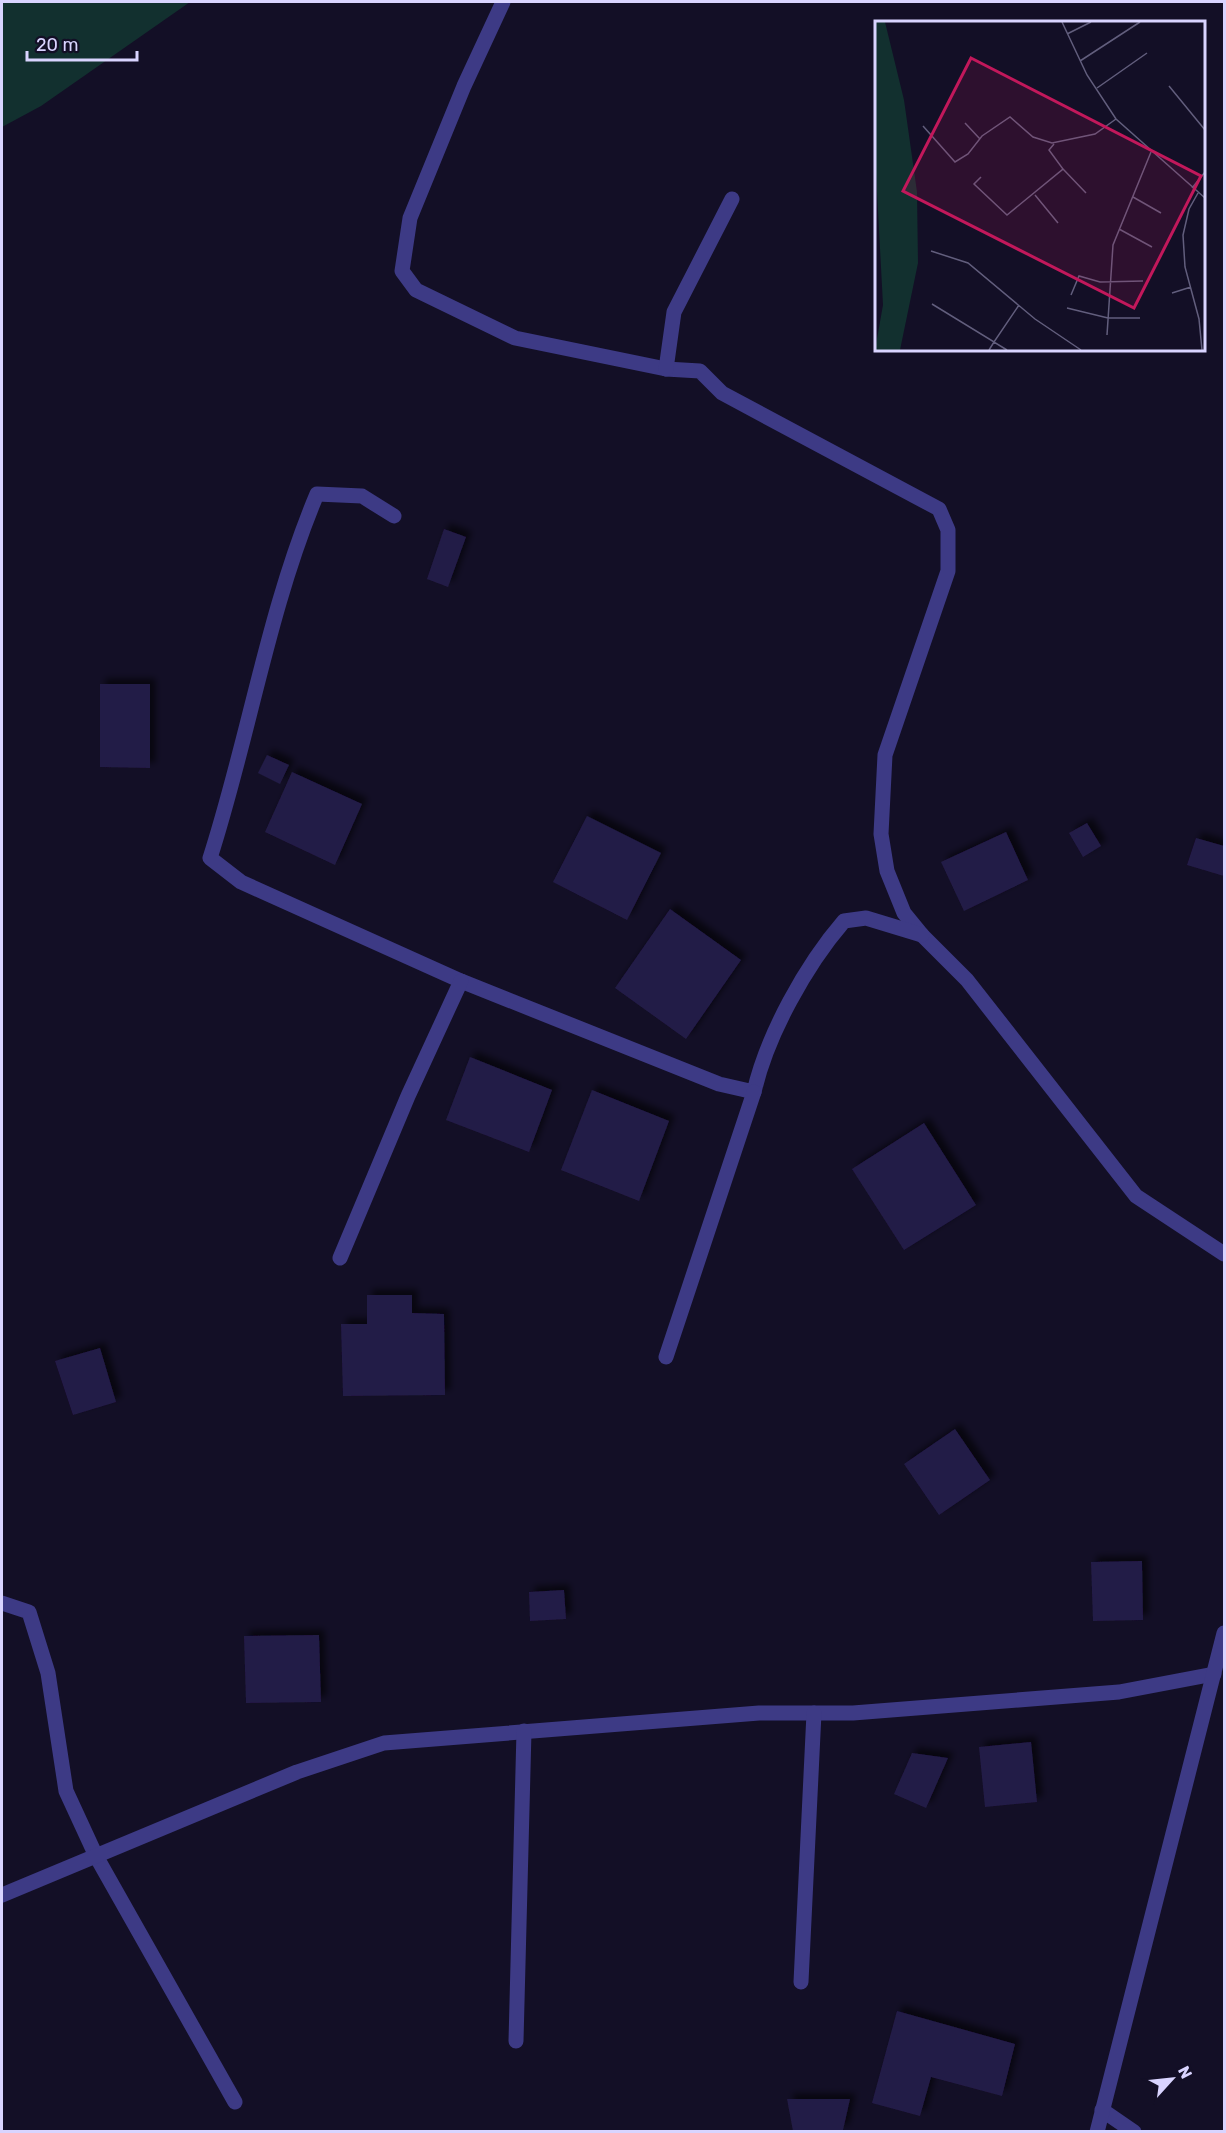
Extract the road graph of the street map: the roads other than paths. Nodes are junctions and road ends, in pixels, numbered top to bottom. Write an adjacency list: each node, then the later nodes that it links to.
1 (503, 2): 3 (street)
2 (732, 199): 3 (street)
3 (666, 369): 5 (street)
4 (394, 516): 6 (street)
5 (922, 935): 7 (street); 8 (street)
6 (461, 981): 7 (street); 9 (street)
7 (754, 1092): 10 (street)
8 (1224, 1254)
9 (340, 1258)
10 (666, 1357)
11 (2, 1603): 16 (street)
12 (1224, 1633): 13 (street)
13 (1214, 1674): 14 (street); 21 (street)
14 (814, 1713): 15 (street); 18 (street)
15 (524, 1731): 16 (street); 19 (street)
16 (96, 1856): 17 (street); 20 (street)
17 (2, 1895)
18 (801, 1982)
19 (516, 2041)
20 (235, 2102)
21 (1102, 2110): 22 (street); 23 (street)
22 (1096, 2132)
23 (1134, 2132)

